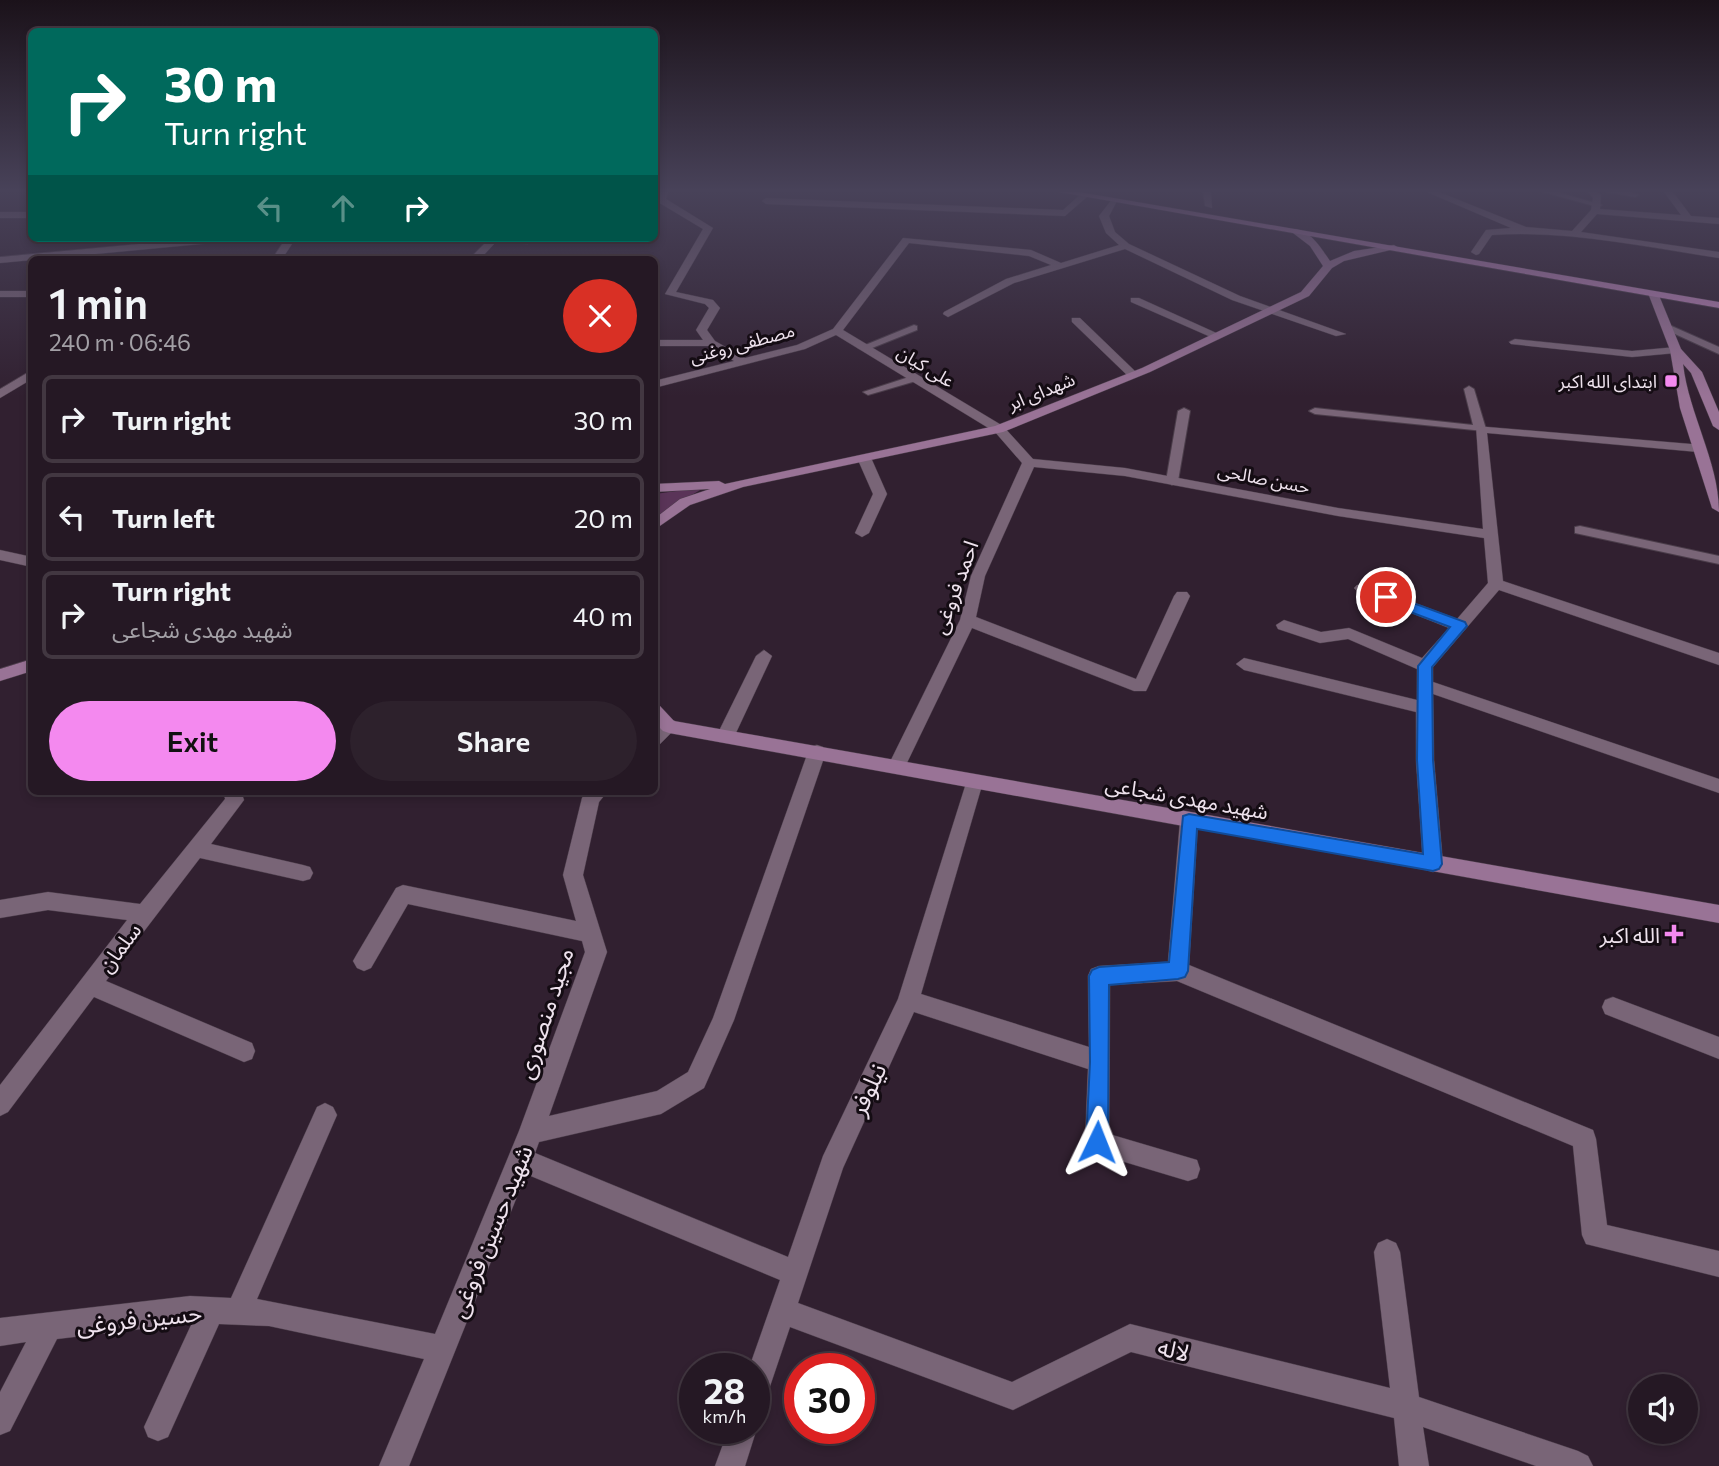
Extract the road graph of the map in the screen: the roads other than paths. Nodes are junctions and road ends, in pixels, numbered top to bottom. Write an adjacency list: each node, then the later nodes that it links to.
1 (689, 260): 16 (street)
2 (891, 260): 25 (street)
3 (1048, 260): 10 (street)
4 (1074, 260): 10 (street)
5 (1158, 260): 20 (street)
6 (1324, 260): 11 (main road)
7 (1340, 260): 11 (main road)
8 (1465, 260): 13 (main road)
9 (1525, 260): 17 (main road)
10 (1058, 265): 21 (street)
11 (1328, 266): 20 (main road, شهدای ابر)
12 (658, 293): 16 (street)
13 (1653, 293): 19 (main road); 24 (main road)
14 (0, 294): 15 (street)
15 (28, 294)
16 (670, 294): 30 (street)
17 (1719, 294)
18 (1135, 300): 27 (street)
19 (1719, 305)
20 (1269, 311): 26 (street); 27 (main road, شهدای ابر)
21 (948, 314)
22 (1076, 320): 35 (street)
23 (914, 327): 31 (lane)
24 (1667, 327): 32 (main road); 33 (lane)
25 (837, 331): 31 (street, علی کیان); 34 (street, مصطفی روغنی)
26 (1340, 334)
27 (1217, 336): 35 (main road, شهدای ابر)
28 (1515, 342): 32 (street)
29 (658, 343): 30 (street)
30 (710, 343): 34 (street)
31 (863, 348): 37 (street, علی کیان)
32 (1676, 350): 46 (main road); 49 (main road)
33 (1719, 351)
34 (744, 362): 40 (street, مصطفی روغنی)
35 (1133, 375): 47 (main road, شهدای ابر)
36 (28, 376): 39 (street)
37 (912, 379): 42 (lane); 47 (street, علی کیان)
38 (0, 380): 39 (street)
39 (19, 382): 43 (street)
40 (658, 384)
41 (1469, 389): 48 (lane)
42 (868, 392)
43 (0, 394)
44 (1184, 411): 52 (lane)
45 (1315, 411): 48 (lane)
46 (1719, 423)
47 (999, 429): 50 (main road, شهدای ابر); 51 (street)
48 (1480, 429): 49 (street); 59 (street)
49 (1698, 448): 55 (main road)
50 (865, 460): 53 (main road, شهدای ابر); 58 (street)
51 (1029, 463): 52 (street, حسن صالحی); 66 (street, احمد فروغی)
52 (1172, 481): 59 (street, حسن صالحی)
53 (740, 484): 54 (main road); 56 (main road)
54 (658, 488)
55 (1719, 508)
56 (658, 523)
57 (1580, 530): 61 (lane)
58 (862, 533)
59 (1491, 535): 63 (street)
60 (0, 555): 62 (street)
61 (1719, 560)
62 (28, 561)
63 (1496, 584): 68 (street); 70 (street)
64 (1362, 588): 68 (street)
65 (1182, 596): 66 (street)
66 (968, 620): 82 (street, احمد فروغی)
67 (1284, 625): 73 (street)
68 (1460, 626): 73 (street)
69 (764, 656): 80 (street)
70 (1719, 659)
71 (1244, 664): 76 (street)
72 (28, 666): 74 (main road)
73 (1425, 666): 75 (street)
74 (0, 675)
75 (1425, 685): 76 (street); 84 (street)
76 (1425, 708): 89 (street)
77 (658, 714): 78 (main road)
78 (669, 726): 79 (street); 80 (main road, شهید مهدی شجاعی)
79 (658, 736)
80 (725, 737): 81 (main road, شهید مهدی شجاعی)
81 (817, 752): 82 (main road, شهید مهدی شجاعی); 105 (street, شهید حسین فروغی)
82 (897, 766): 83 (main road, شهید مهدی شجاعی)
83 (974, 782): 87 (main road, شهید مهدی شجاعی); 98 (street, نیلوفر)
84 (1719, 786)
85 (233, 795): 88 (street, سلمان)
86 (594, 795): 94 (street, مجید منصوری)
87 (1189, 821): 89 (main road, شهید مهدی شجاعی); 96 (street)
88 (196, 849): 90 (street); 92 (street, سلمان)
89 (1433, 864): 93 (main road, شهید مهدی شجاعی)
90 (303, 873)
91 (0, 909): 92 (street)
92 (144, 913): 97 (street, سلمان)
93 (1719, 914)
94 (590, 933): 95 (street); 105 (street, مجید منصوری)
95 (364, 961)
96 (1178, 971): 102 (street); 109 (street)
97 (90, 985): 101 (street); 103 (street, سلمان)
98 (908, 1000): 102 (street); 110 (street, نیلوفر)
99 (1614, 1007): 100 (street)
100 (1719, 1048)
101 (244, 1051)
102 (1100, 1062): 107 (street)
103 (0, 1104)
104 (325, 1115): 111 (street)
105 (531, 1132): 106 (street, شهید حسین فروغی)
106 (520, 1159): 110 (street); 115 (street, شهید حسین فروغی)
107 (1188, 1170)
108 (1387, 1252): 117 (street)
109 (1719, 1264)
110 (794, 1273): 112 (street, نیلوفر)
111 (225, 1311): 113 (street, حسین فروغی); 115 (street, حسین فروغی); 119 (street)
112 (782, 1311): 116 (street, نیلوفر); 117 (street, لاله)
113 (48, 1328): 114 (street, حسین فروغی); 118 (street)
114 (0, 1332)
115 (442, 1349): 122 (street, شهید حسین فروغی)
116 (768, 1353)
117 (1408, 1407): 123 (street); 124 (street, لاله)
118 (0, 1421)
119 (158, 1427)
120 (739, 1444): 121 (street)
121 (734, 1465)
122 (394, 1466)
123 (1414, 1466)
124 (1578, 1466)

